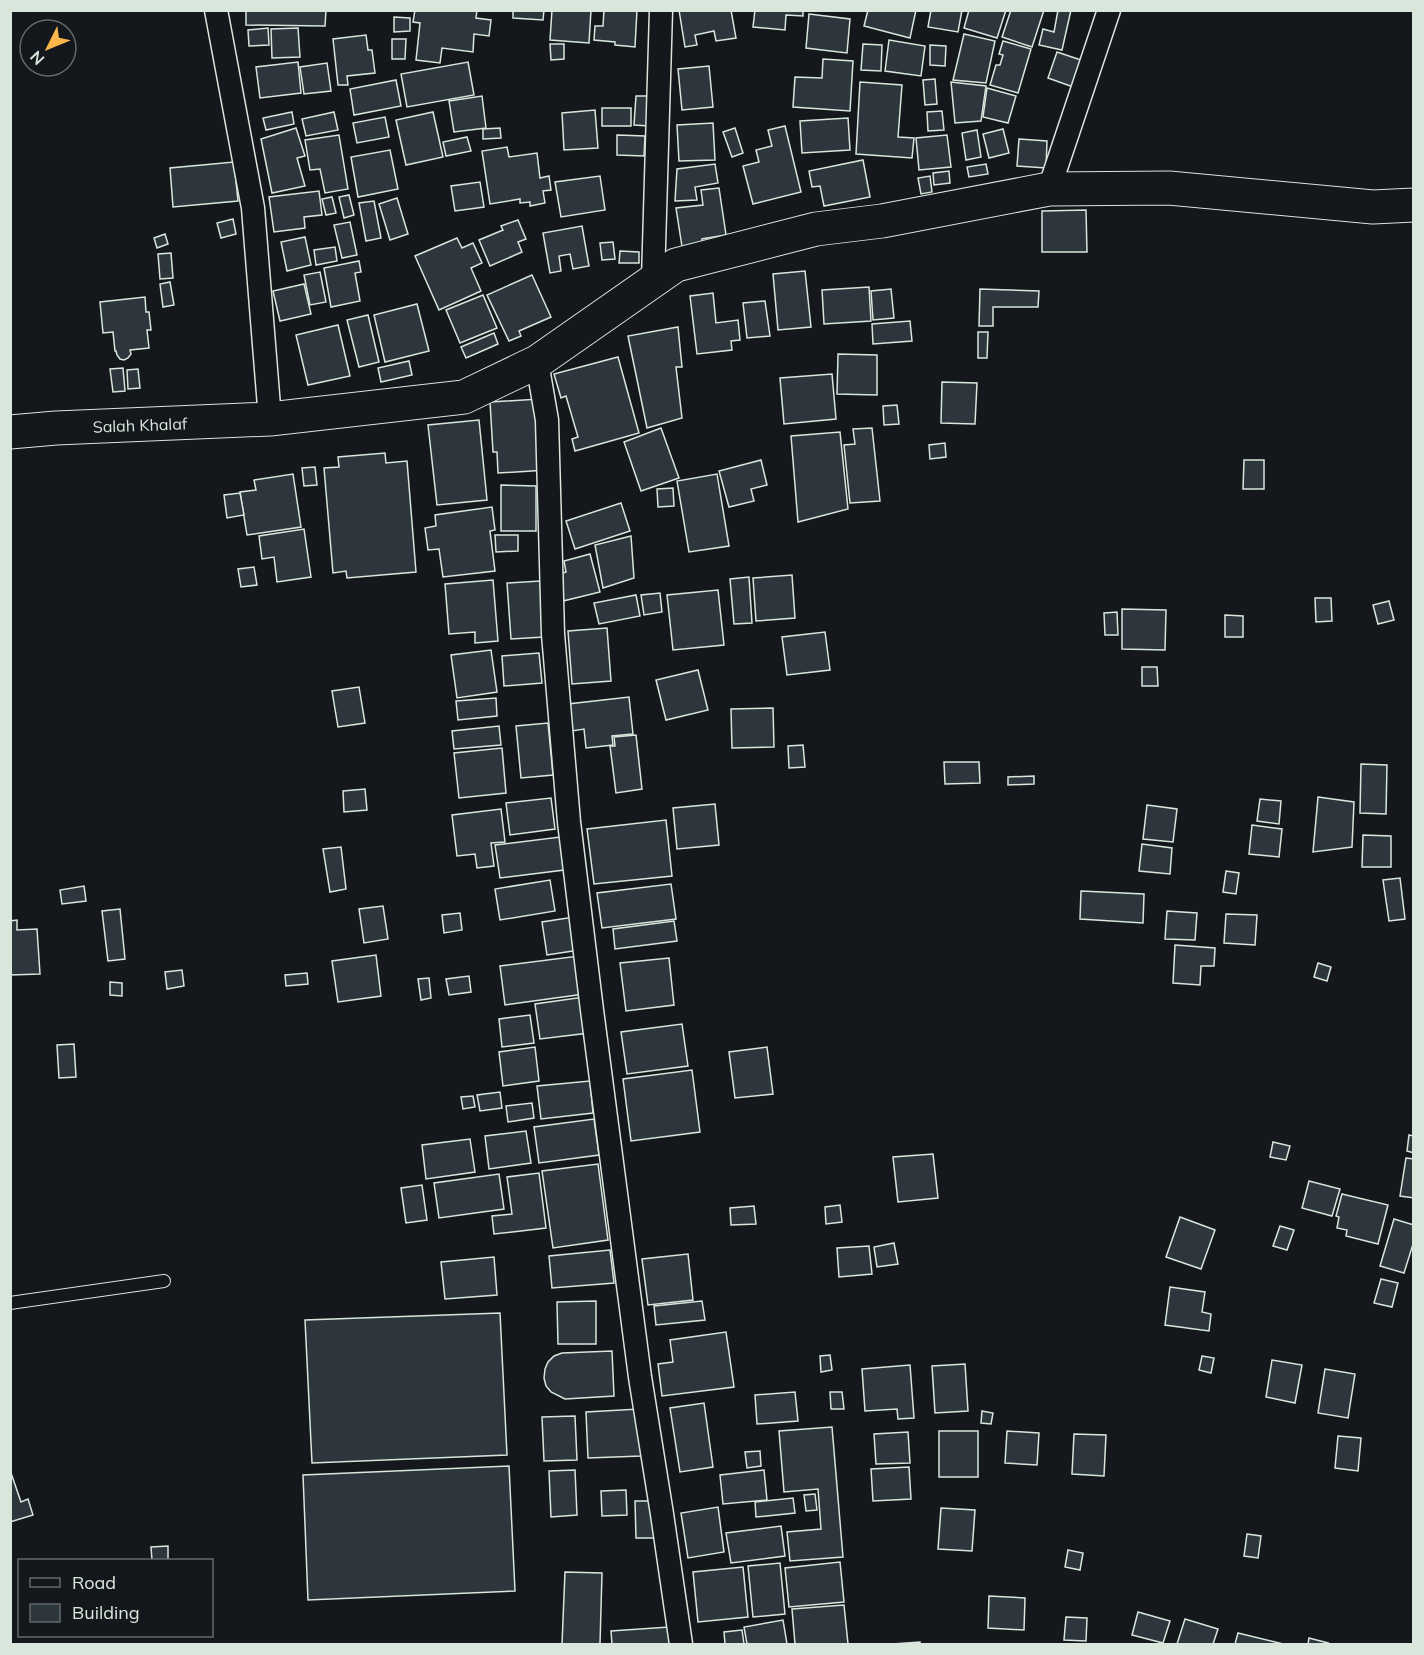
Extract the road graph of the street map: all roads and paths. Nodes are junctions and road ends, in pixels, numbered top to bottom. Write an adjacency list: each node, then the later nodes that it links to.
1 (216, 10): 8 (street)
2 (661, 10): 6 (street)
3 (1109, 10): 4 (street)
4 (1049, 189): 5 (street, Salah Khalaf); 6 (street, Salah Khalaf)
5 (1413, 205)
6 (653, 280): 7 (street, Salah Khalaf)
7 (537, 362): 8 (street, Salah Khalaf); 12 (street)
8 (270, 419): 9 (street, Salah Khalaf)
9 (10, 432)
10 (164, 1281): 11 (lane)
11 (10, 1303)
12 (681, 1644)

